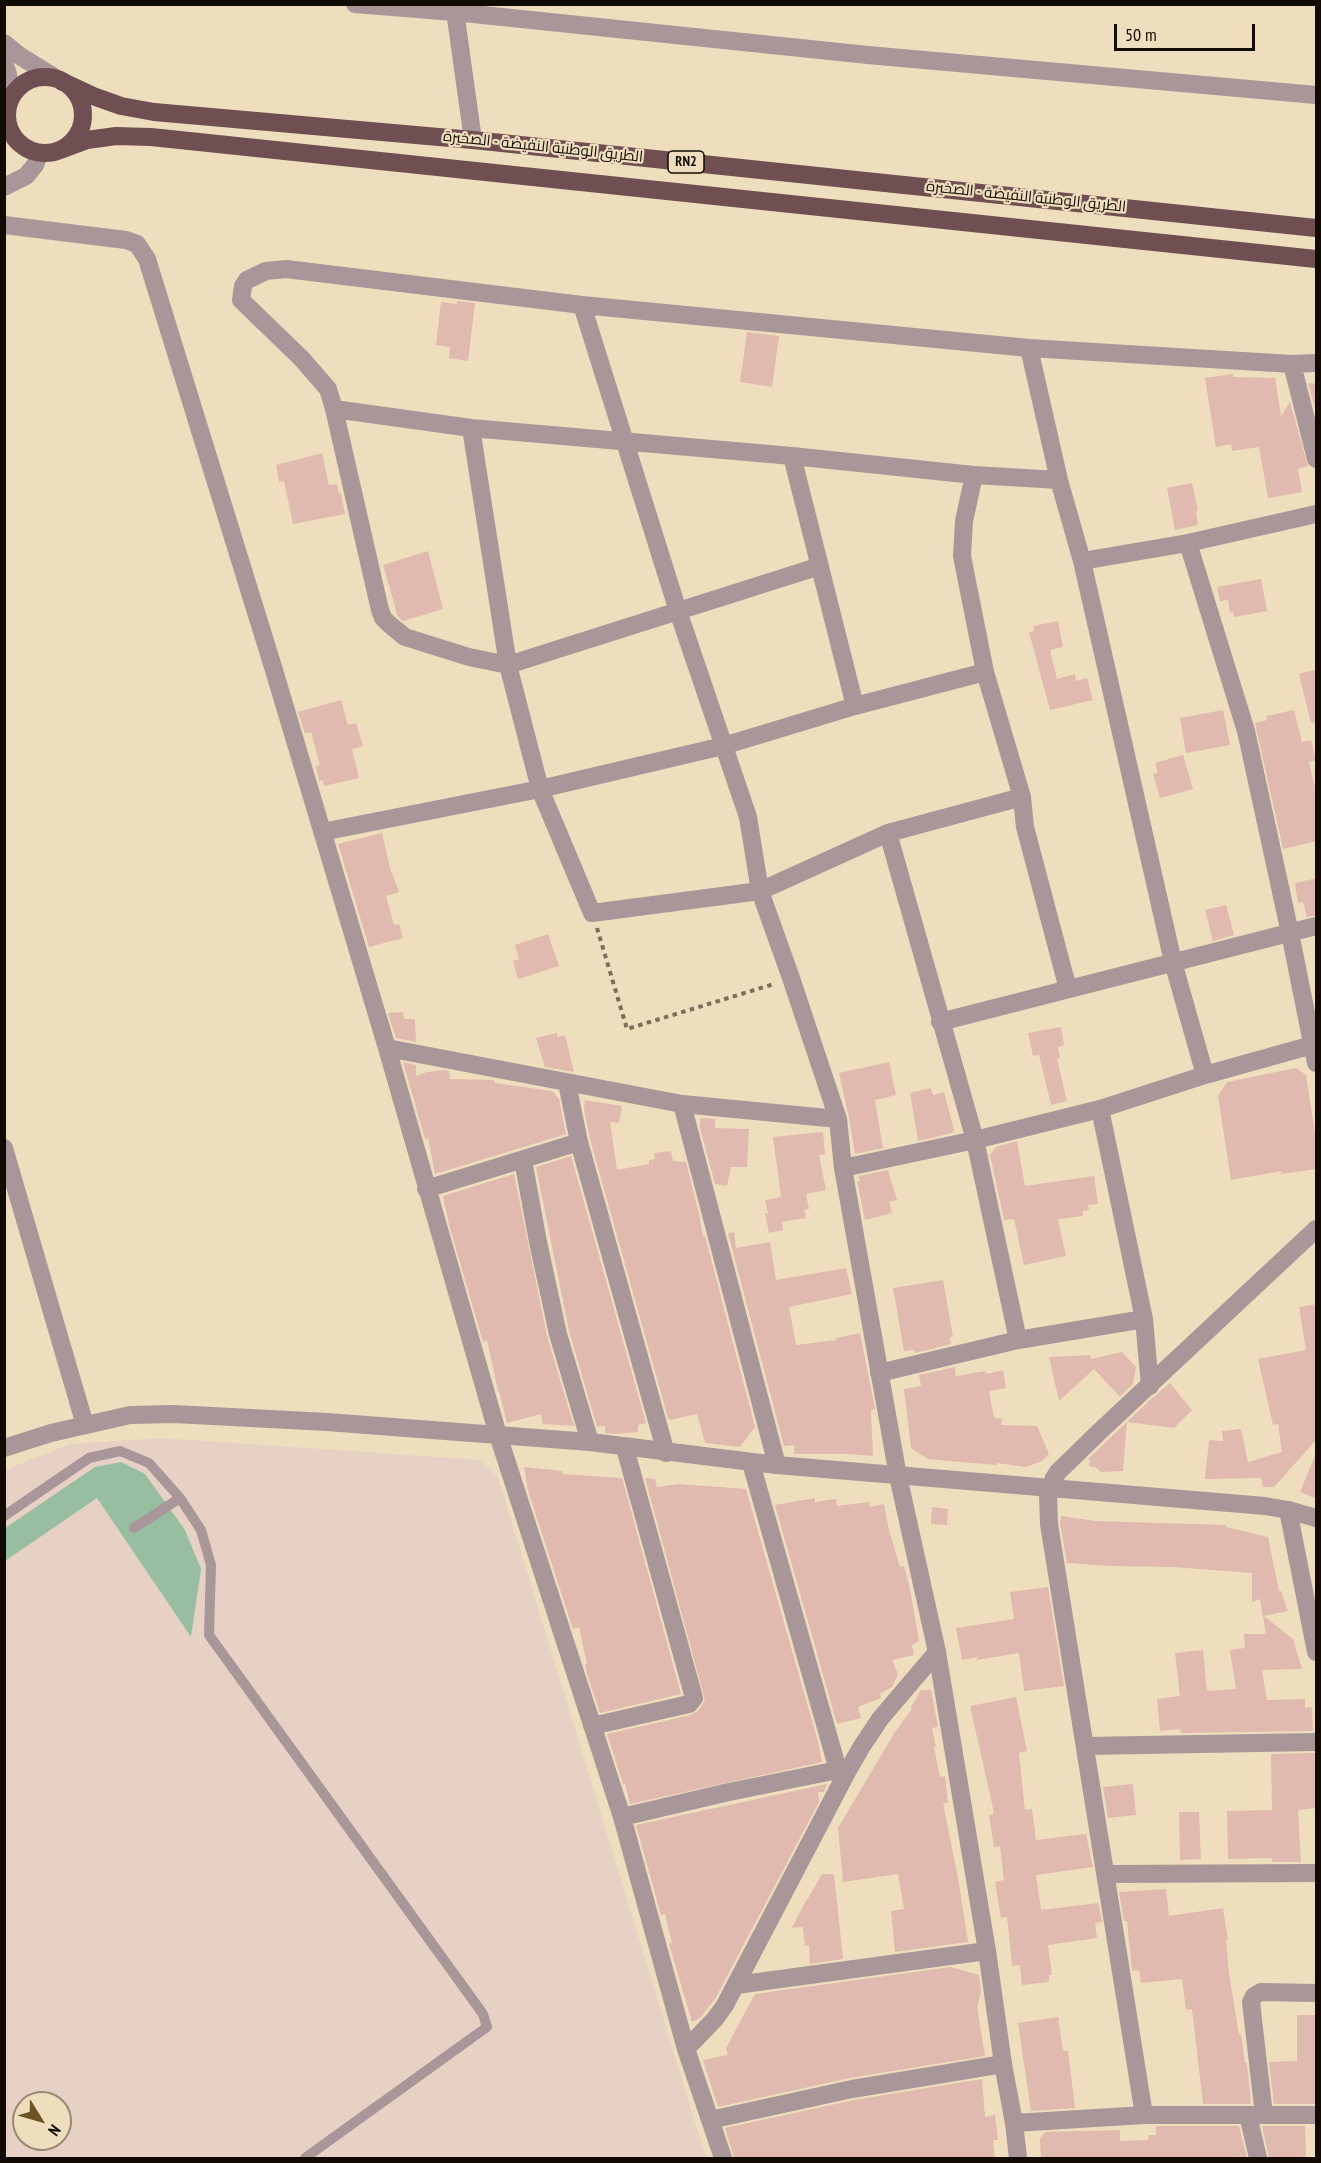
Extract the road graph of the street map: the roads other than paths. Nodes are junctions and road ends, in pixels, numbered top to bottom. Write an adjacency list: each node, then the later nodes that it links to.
1 (355, 4): 2 (street)
2 (454, 8): 7 (street); 9 (street)
3 (4, 43): 5 (street)
4 (4, 62): 6 (street)
5 (57, 79): 6 (highway); 9 (highway, الطريق الوطنية النفيضة - الصخيرة / RN2); 11 (highway)
6 (12, 89): 10 (highway)
7 (1317, 95)
8 (4, 136): 10 (highway)
9 (473, 140): 15 (highway, الطريق الوطنية النفيضة - الصخيرة / RN2)
10 (23, 146): 12 (highway)
11 (60, 150): 12 (highway); 16 (highway, الطريق الوطنية النفيضة - الصخيرة / RN2)
12 (40, 153): 13 (street)
13 (4, 188)
14 (4, 225): 39 (street)
15 (1317, 228)
16 (1317, 259)
17 (582, 304): 18 (street); 21 (street); 23 (street)
18 (1029, 348): 20 (street); 27 (street)
19 (1317, 363): 20 (street)
20 (1292, 364): 25 (street)
21 (334, 409): 22 (street); 33 (street)
22 (471, 428): 23 (street); 33 (street)
23 (624, 441): 24 (street); 32 (street)
24 (792, 456): 26 (street); 31 (street)
25 (1317, 459)
26 (974, 475): 27 (street); 34 (street)
27 (1059, 480): 30 (street)
28 (1317, 514): 29 (street)
29 (1188, 543): 30 (street); 43 (street)
30 (1082, 561): 44 (street)
31 (820, 566): 32 (street); 35 (street)
32 (678, 611): 33 (street); 36 (street)
33 (508, 665): 37 (street)
34 (985, 672): 35 (street); 38 (street)
35 (855, 706): 36 (street)
36 (723, 746): 37 (street); 41 (street)
37 (540, 789): 39 (street); 41 (street)
38 (1022, 797): 40 (street); 45 (street)
39 (322, 832): 48 (street)
40 (888, 833): 41 (street); 46 (street)
41 (760, 891): 54 (street)
42 (1317, 926): 43 (street)
43 (1290, 933): 44 (street); 47 (street)
44 (1173, 962): 45 (street); 50 (street)
45 (1068, 989): 46 (street)
46 (940, 1022): 55 (street)
47 (1315, 1044): 49 (street); 50 (street)
48 (387, 1048): 51 (street); 60 (street)
49 (1317, 1063)
50 (1205, 1075): 53 (street)
51 (567, 1083): 52 (street); 56 (street)
52 (682, 1104): 54 (street); 73 (street)
53 (1100, 1108): 55 (street); 62 (street)
54 (838, 1119): 59 (street)
55 (975, 1140): 59 (street); 63 (street)
56 (579, 1142): 58 (street); 71 (street)
57 (4, 1148): 66 (street)
58 (523, 1160): 60 (street); 68 (street)
59 (843, 1168): 64 (street)
60 (426, 1189): 67 (street)
61 (1317, 1229): 65 (street)
62 (1144, 1319): 63 (street); 65 (street)
63 (1018, 1340): 64 (street)
64 (879, 1372): 74 (street)
65 (1150, 1386): 75 (street)
66 (85, 1425): 67 (street); 69 (street)
67 (498, 1435): 68 (street); 83 (street)
68 (590, 1442): 70 (street)
69 (4, 1448)
70 (625, 1448): 71 (street); 83 (street)
71 (666, 1453): 72 (street)
72 (751, 1463): 73 (street); 86 (street)
73 (777, 1465): 74 (street)
74 (898, 1476): 75 (street); 81 (street)
75 (1050, 1487): 77 (street); 85 (street)
76 (180, 1498): 78 (lane); 80 (lane); 100 (lane)
77 (1288, 1509): 79 (street); 82 (street)
78 (4, 1515)
79 (1317, 1518)
80 (134, 1528)
81 (937, 1652): 86 (street); 90 (street)
82 (1317, 1652)
83 (592, 1726): 87 (street)
84 (1317, 1742): 85 (street)
85 (1085, 1746): 89 (street)
86 (842, 1771): 87 (street); 91 (street)
87 (622, 1817): 93 (street)
88 (1317, 1873): 89 (street)
89 (1106, 1874): 95 (street)
90 (987, 1951): 91 (street); 94 (street)
91 (736, 1985): 93 (street)
92 (1317, 1993): 96 (street)
93 (686, 2049): 98 (street)
94 (1003, 2064): 98 (street); 99 (street)
95 (1144, 2115): 96 (street); 99 (street)
96 (1256, 2115): 97 (street); 103 (street)
97 (1317, 2115)
98 (710, 2120): 101 (street)
99 (1014, 2123): 102 (street)
100 (305, 2158)
101 (723, 2158)
102 (1018, 2158)
103 (1258, 2158)

